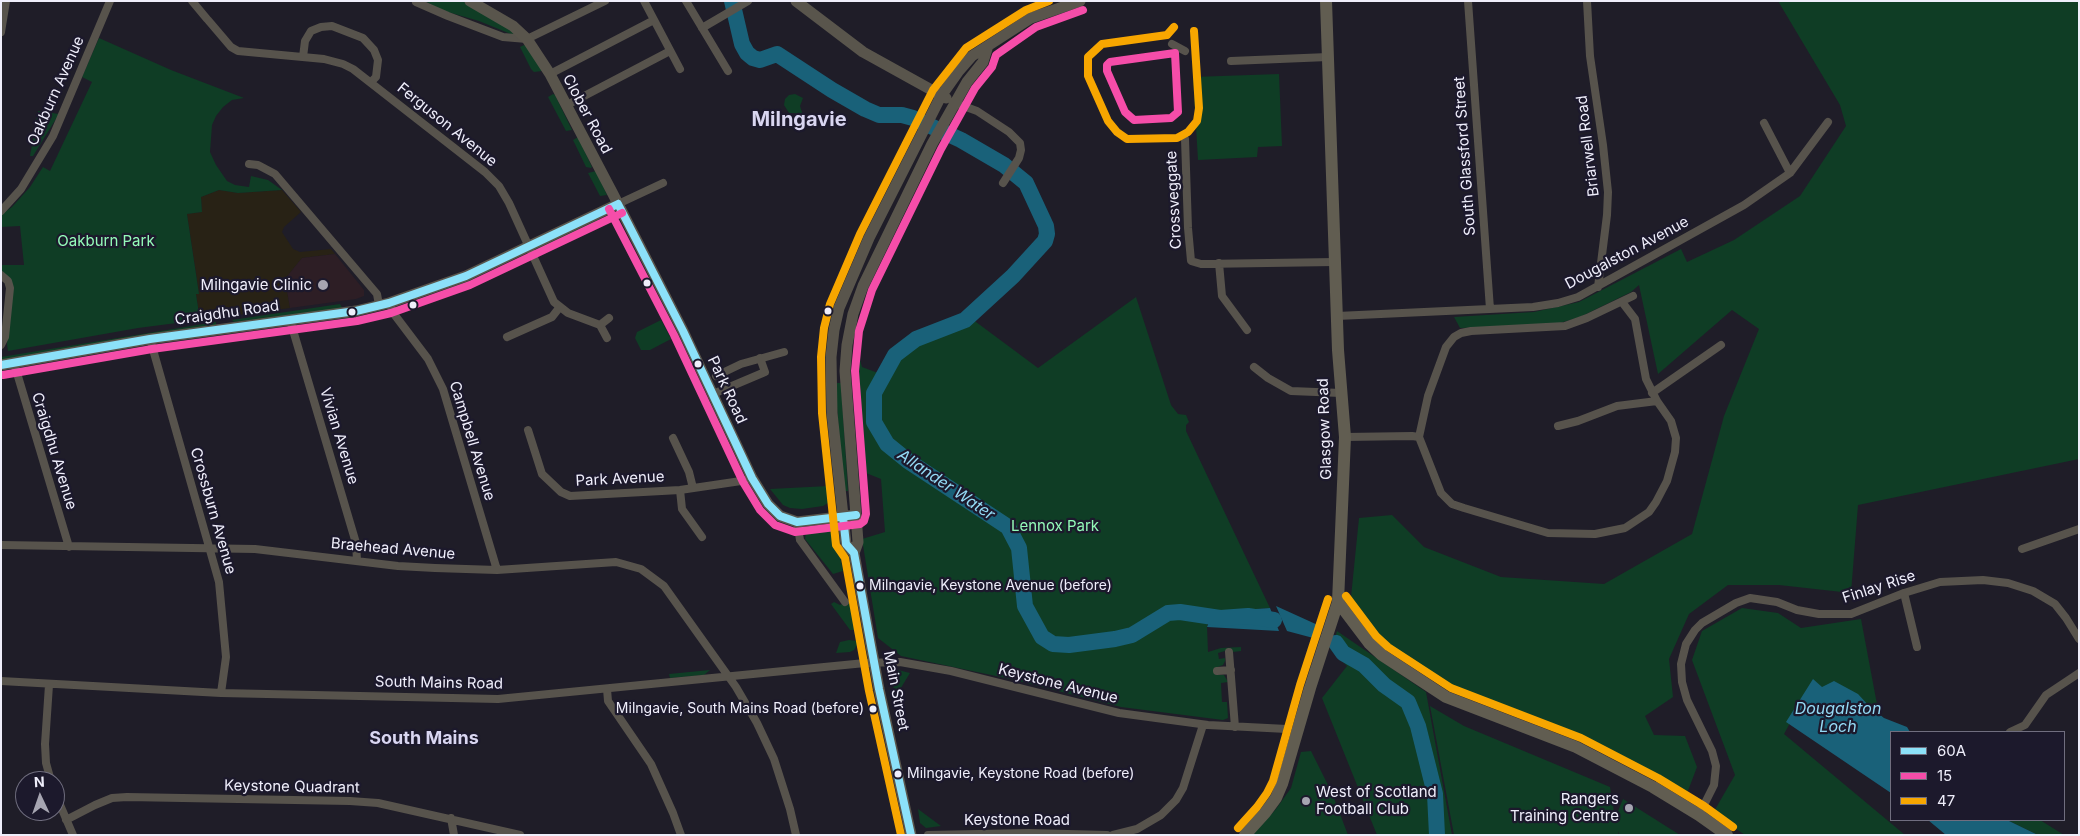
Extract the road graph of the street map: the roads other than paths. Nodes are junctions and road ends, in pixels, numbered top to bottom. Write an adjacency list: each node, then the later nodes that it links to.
1 (6, 1): 17 (street)
2 (110, 1): 41 (street, Oakburn Avenue)
3 (192, 1): 23 (street, Ferguson Avenue)
4 (470, 1): 18 (main road, Clober Road)
5 (605, 1): 18 (street)
6 (644, 1): 15 (street)
7 (686, 1): 16 (street)
8 (748, 1): 16 (street)
9 (796, 1): 30 (main road)
10 (1080, 1): 20 (main road, Main Street)
11 (1326, 1): 24 (main road, Glasgow Road)
12 (1468, 1): 51 (street, South Glassford Street)
13 (1587, 1): 46 (street, Briarwell Road)
14 (416, 2): 18 (street)
15 (654, 20): 22 (street); 28 (street)
16 (702, 28): 27 (street)
17 (1, 32)
18 (527, 40): 28 (main road, Clober Road)
19 (1172, 44): 21 (street)
20 (986, 49): 30 (main road, Main Street); 31 (main road, Main Street)
21 (1185, 50)
22 (670, 51): 26 (street); 32 (street)
23 (303, 57): 29 (street, Ferguson Avenue); 29 (street)
24 (1328, 57): 25 (street); 43 (main road, Glasgow Road)
25 (1231, 61)
26 (680, 69)
27 (728, 71)
28 (550, 74): 32 (main road, Clober Road)
29 (372, 82): 42 (street, Ferguson Avenue)
30 (940, 96): 31 (main road); 81 (main road, Main Street)
31 (955, 102): 39 (street); 80 (main road, Main Street)
32 (566, 106): 40 (main road, Clober Road)
33 (1828, 122): 37 (street, Dougalston Avenue)
34 (1764, 123): 37 (street)
35 (1185, 139): 44 (street, Crossveggate)
36 (248, 164): 49 (street, Campbell Avenue)
37 (1790, 174): 46 (street, Dougalston Avenue)
38 (663, 182): 40 (street)
39 (1002, 183)
40 (618, 204): 42 (main road, Craigdhu Road); 70 (main road, Park Road)
41 (1, 211)
42 (529, 245): 49 (main road, Craigdhu Road); 50 (street, Ferguson Avenue)
43 (1335, 262): 44 (street, Crossveggate); 52 (main road, Glasgow Road)
44 (1219, 263): 56 (street)
45 (1, 275): 60 (street)
46 (1598, 287): 51 (street, Dougalston Avenue)
47 (1633, 296): 48 (street)
48 (1622, 302): 69 (street); 76 (street)
49 (384, 304): 54 (main road, Craigdhu Road); 91 (street, Campbell Avenue)
50 (559, 308): 55 (street); 57 (street)
51 (1490, 309): 52 (street, Dougalston Avenue)
52 (1337, 316): 68 (main road, Glasgow Road)
53 (609, 318): 55 (street)
54 (290, 320): 59 (main road, Craigdhu Road); 90 (street, Vivian Avenue)
55 (600, 325): 58 (street)
56 (1247, 330)
57 (507, 337)
58 (607, 338)
59 (150, 339): 64 (main road, Craigdhu Road); 87 (street, Crossburn Avenue)
60 (1, 345)
61 (1720, 345): 69 (street)
62 (784, 352): 63 (street)
63 (760, 358): 67 (street); 70 (street)
64 (14, 363): 65 (main road, Craigdhu Road); 86 (street, Craigdhu Avenue)
65 (1, 365)
66 (1254, 367): 68 (street)
67 (716, 376)
68 (1341, 393): 74 (main road, Glasgow Road)
69 (1652, 393): 71 (street)
70 (713, 394): 77 (main road, Park Road)
71 (1657, 402): 72 (street); 76 (street)
72 (1558, 426)
73 (528, 430): 79 (street, Park Avenue)
74 (1345, 437): 76 (street); 94 (main road, Glasgow Road)
75 (673, 438): 78 (street, Park Avenue)
76 (1419, 438)
77 (752, 478): 78 (street, Park Avenue); 82 (main road, Park Road)
78 (693, 488): 79 (street, Park Avenue)
79 (680, 490): 84 (street)
80 (856, 515): 81 (main road); 89 (main road, Main Street)
81 (843, 517): 82 (main road); 89 (main road, Main Street)
82 (797, 522): 93 (street)
83 (2079, 528): 88 (street)
84 (702, 537)
85 (1, 545): 86 (street, Braehead Avenue)
86 (69, 547): 87 (street, Braehead Avenue)
87 (210, 548): 90 (street, Braehead Avenue); 106 (street, Crossburn Avenue)
88 (2022, 548)
89 (854, 553): 98 (main road, Main Street)
90 (357, 560): 91 (street, Braehead Avenue)
91 (497, 570): 102 (street, Braehead Avenue)
92 (1904, 593): 95 (street, Finlay Rise); 96 (street); 112 (street, Finlay Rise)
93 (846, 602)
94 (1338, 602): 112 (main road); 124 (main road, Glasgow Road)
95 (2079, 638)
96 (1917, 647)
97 (1229, 652): 99 (street)
98 (875, 662): 102 (street, South Mains Road); 107 (street, Keystone Avenue); 120 (main road, Main Street)
99 (1231, 670): 100 (street); 108 (street)
100 (1217, 671)
101 (2079, 672): 110 (street)
102 (728, 676): 105 (street, South Mains Road); 119 (street, Braehead Avenue)
103 (1, 681): 104 (street, South Mains Road)
104 (49, 685): 106 (street, South Mains Road); 111 (street)
105 (607, 689): 106 (street, South Mains Road); 118 (street)
106 (221, 693)
107 (1203, 725): 108 (street, Keystone Avenue); 123 (street)
108 (1235, 727): 109 (street, Keystone Avenue)
109 (1287, 729)
110 (2012, 731)
111 (48, 771)
112 (1699, 815): 125 (main road)
113 (451, 818): 114 (street, Keystone Quadrant); 116 (street); 117 (street, Keystone Quadrant)
114 (66, 820): 115 (street)
115 (73, 835)
116 (454, 835)
117 (520, 835)
118 (680, 835)
119 (796, 835)
120 (911, 835)
121 (928, 835): 122 (street, Keystone Road)
122 (1107, 835)
123 (1112, 835)
124 (1245, 835)
125 (1727, 835)

